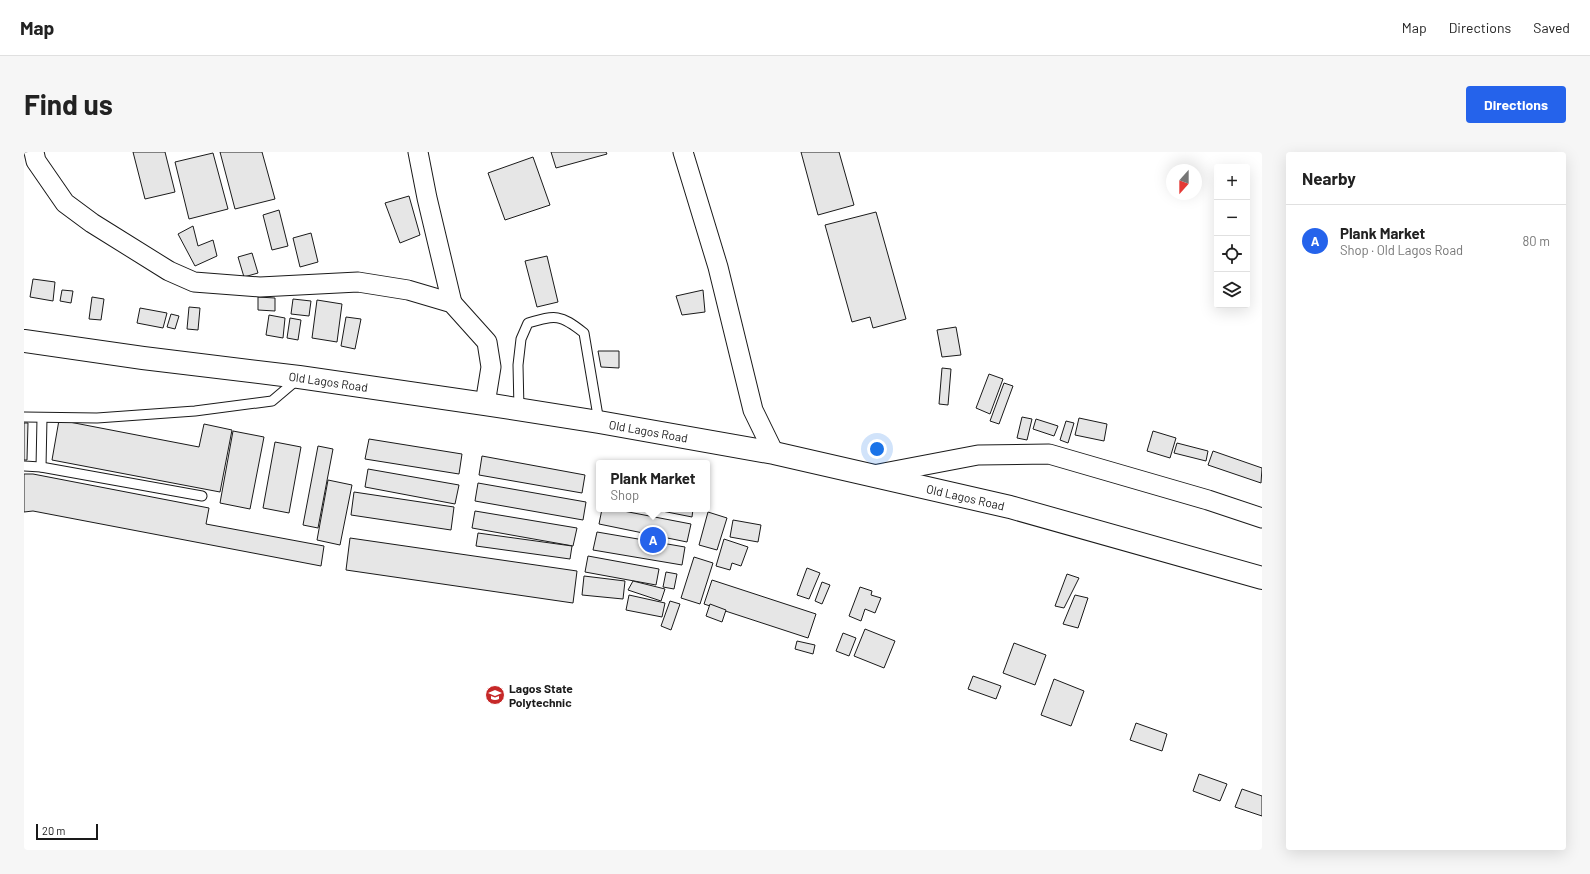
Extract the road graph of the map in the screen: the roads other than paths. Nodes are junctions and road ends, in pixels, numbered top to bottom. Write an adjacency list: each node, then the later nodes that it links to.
1 (34, 152): 4 (street)
2 (418, 152): 4 (street)
3 (683, 152): 12 (street)
4 (452, 303): 7 (street)
5 (24, 341): 6 (main road, Old Lagos Road)
6 (299, 377): 7 (main road, Old Lagos Road); 10 (lane)
7 (484, 404): 8 (main road, Old Lagos Road)
8 (519, 409): 11 (main road, Old Lagos Road); 11 (lane)
9 (24, 417): 10 (lane)
10 (42, 418): 14 (lane)
11 (599, 422): 12 (main road, Old Lagos Road)
12 (774, 453): 15 (main road, Old Lagos Road)
13 (24, 466): 14 (lane)
14 (42, 467): 16 (lane)
15 (871, 475): 17 (street); 18 (main road, Old Lagos Road)
16 (202, 496)
17 (1262, 518)
18 (1262, 578)

